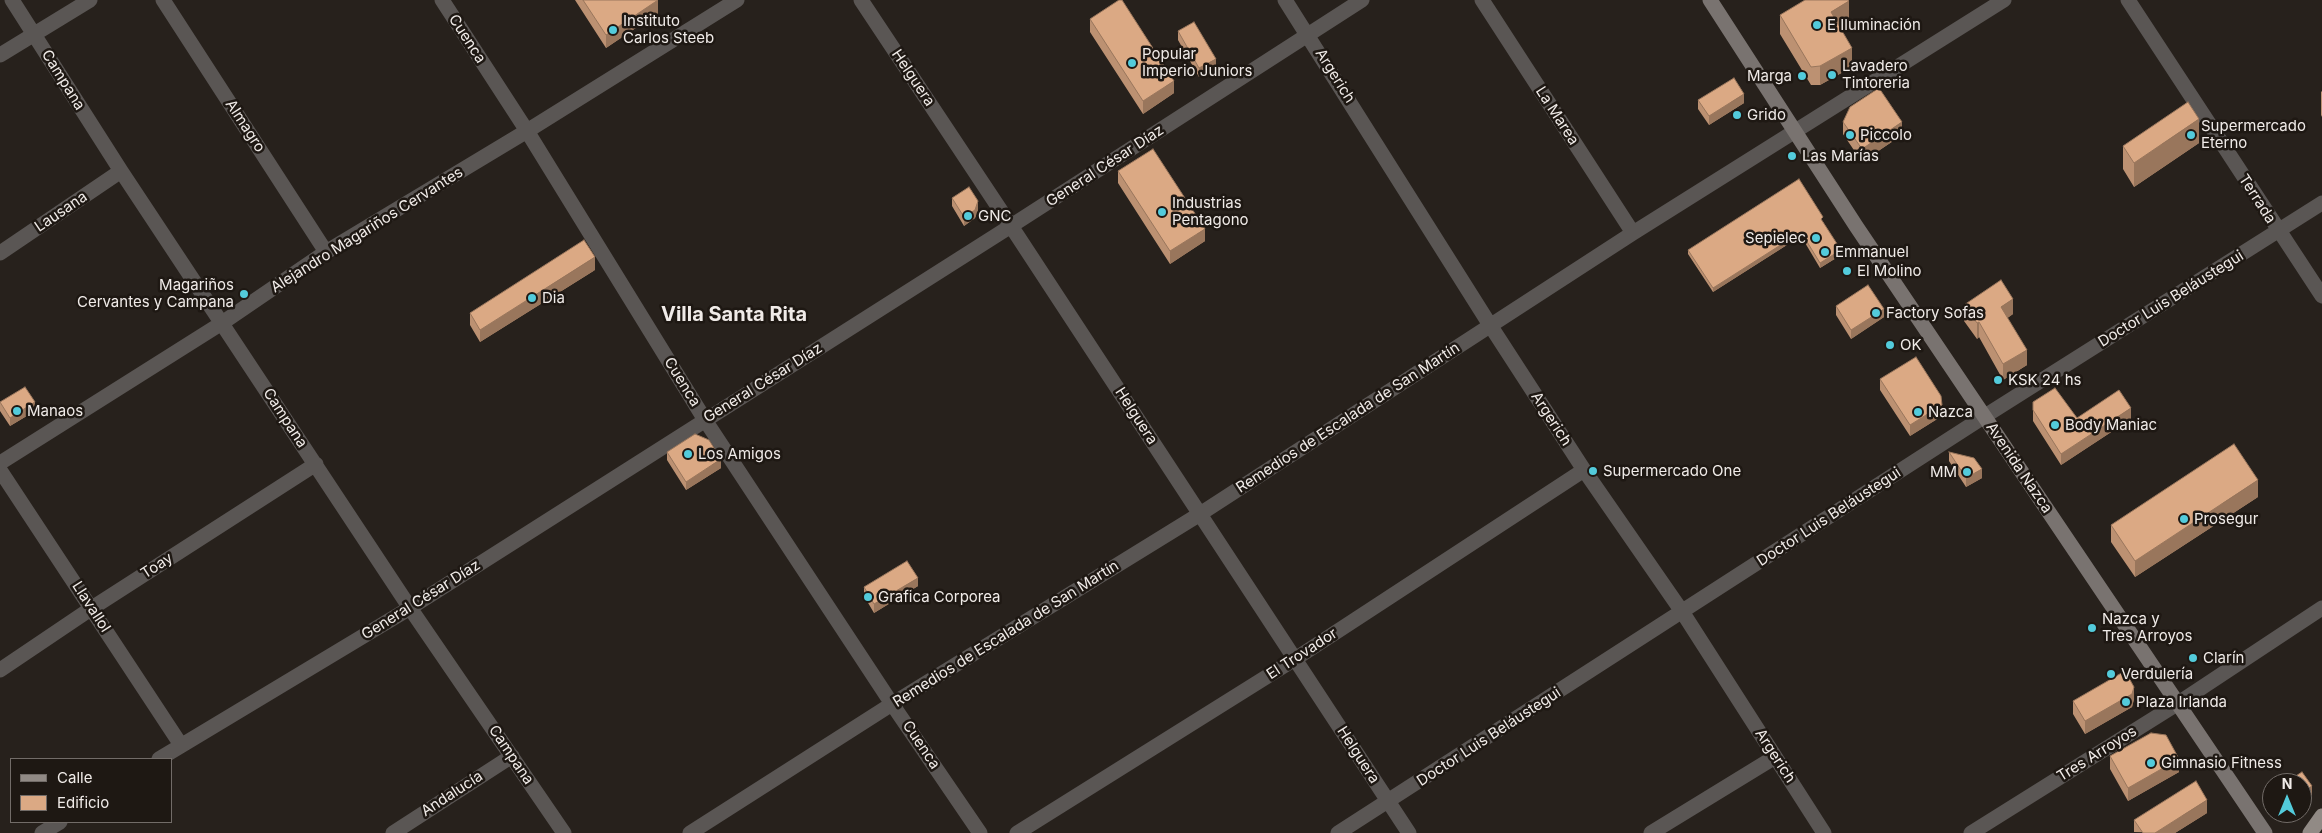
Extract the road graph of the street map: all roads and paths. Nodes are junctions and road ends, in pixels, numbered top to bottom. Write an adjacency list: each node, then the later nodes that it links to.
1 (12, 0): 13 (street, Campana)
2 (90, 0): 13 (street)
3 (163, 0): 23 (street, Almagro)
4 (442, 0): 16 (street, Cuenca)
5 (737, 0): 16 (street, Alejandro Magariños Cervantes)
6 (861, 0): 20 (street, Helguera)
7 (1285, 0): 14 (street, Argerich)
8 (1362, 0): 14 (street, General César Díaz)
9 (1482, 0): 22 (street, La Marea)
10 (1710, 0): 17 (main road, Avenida Nazca)
11 (2004, 0): 17 (street, Remedios de Escalada de San Martín)
12 (2128, 0): 21 (street, Terrada)
13 (34, 34): 15 (street); 18 (street, Campana)
14 (1309, 35): 20 (street, General César Díaz); 27 (street, Argerich)
15 (0, 55)
16 (527, 131): 23 (street, Alejandro Magariños Cervantes); 29 (street, Cuenca)
17 (1795, 131): 22 (street, Remedios de Escalada de San Martín); 28 (main road, Avenida Nazca)
18 (121, 171): 24 (street, Lausana); 26 (street, Campana)
19 (2322, 203): 21 (street, Doctor Luis Beláustegui)
20 (1011, 226): 29 (street, General César Díaz); 34 (street, Helguera)
21 (2278, 231): 25 (street, Terrada); 28 (street, Doctor Luis Beláustegui)
22 (1633, 233): 27 (street, Remedios de Escalada de San Martín)
23 (326, 252): 26 (street, Alejandro Magariños Cervantes)
24 (0, 253)
25 (2322, 296)
26 (222, 323): 30 (street, Alejandro Magariños Cervantes); 31 (street, Campana)
27 (1490, 325): 33 (street, Argerich); 34 (street, Remedios de Escalada de San Martín)
28 (1985, 416): 38 (street, Doctor Luis Beláustegui); 42 (main road, Avenida Nazca)
29 (705, 420): 36 (street, General César Díaz); 41 (street, Cuenca)
30 (0, 463)
31 (316, 464): 35 (street, Toay); 36 (street, Campana)
32 (0, 470): 35 (street, Llavallol)
33 (1584, 470): 38 (street, Argerich); 39 (street, El Trovador)
34 (1200, 514): 39 (street, Helguera); 41 (street, Remedios de Escalada de San Martín)
35 (92, 608): 40 (street, Toay); 43 (street, Llavallol)
36 (410, 608): 43 (street, General César Díaz); 44 (street, Campana)
37 (2322, 608): 42 (street, Tres Arroyos)
38 (1683, 613): 45 (street, Argerich); 47 (street, Doctor Luis Beláustegui)
39 (1295, 659): 47 (street, Helguera); 55 (street, El Trovador)
40 (0, 670)
41 (892, 704): 53 (street, Remedios de Escalada de San Martín); 54 (street, Cuenca)
42 (2177, 704): 60 (street, Tres Arroyos); 61 (main road, Avenida Nazca)
43 (181, 745): 46 (street, General César Díaz)
44 (512, 756): 51 (street, Andalucía); 52 (street, Campana)
45 (1775, 757): 58 (street); 59 (street, Argerich)
46 (161, 758)
47 (1388, 802): 56 (street, Doctor Luis Beláustegui); 57 (street, Helguera)
48 (2322, 816): 62 (main road)
49 (58, 823): 50 (street)
50 (42, 833)
51 (393, 833)
52 (564, 833)
53 (690, 833)
54 (980, 833)
55 (1017, 833)
56 (1338, 833)
57 (1409, 833)
58 (1651, 833)
59 (1824, 833)
60 (1971, 833)
61 (2265, 833)
62 (2310, 833)

